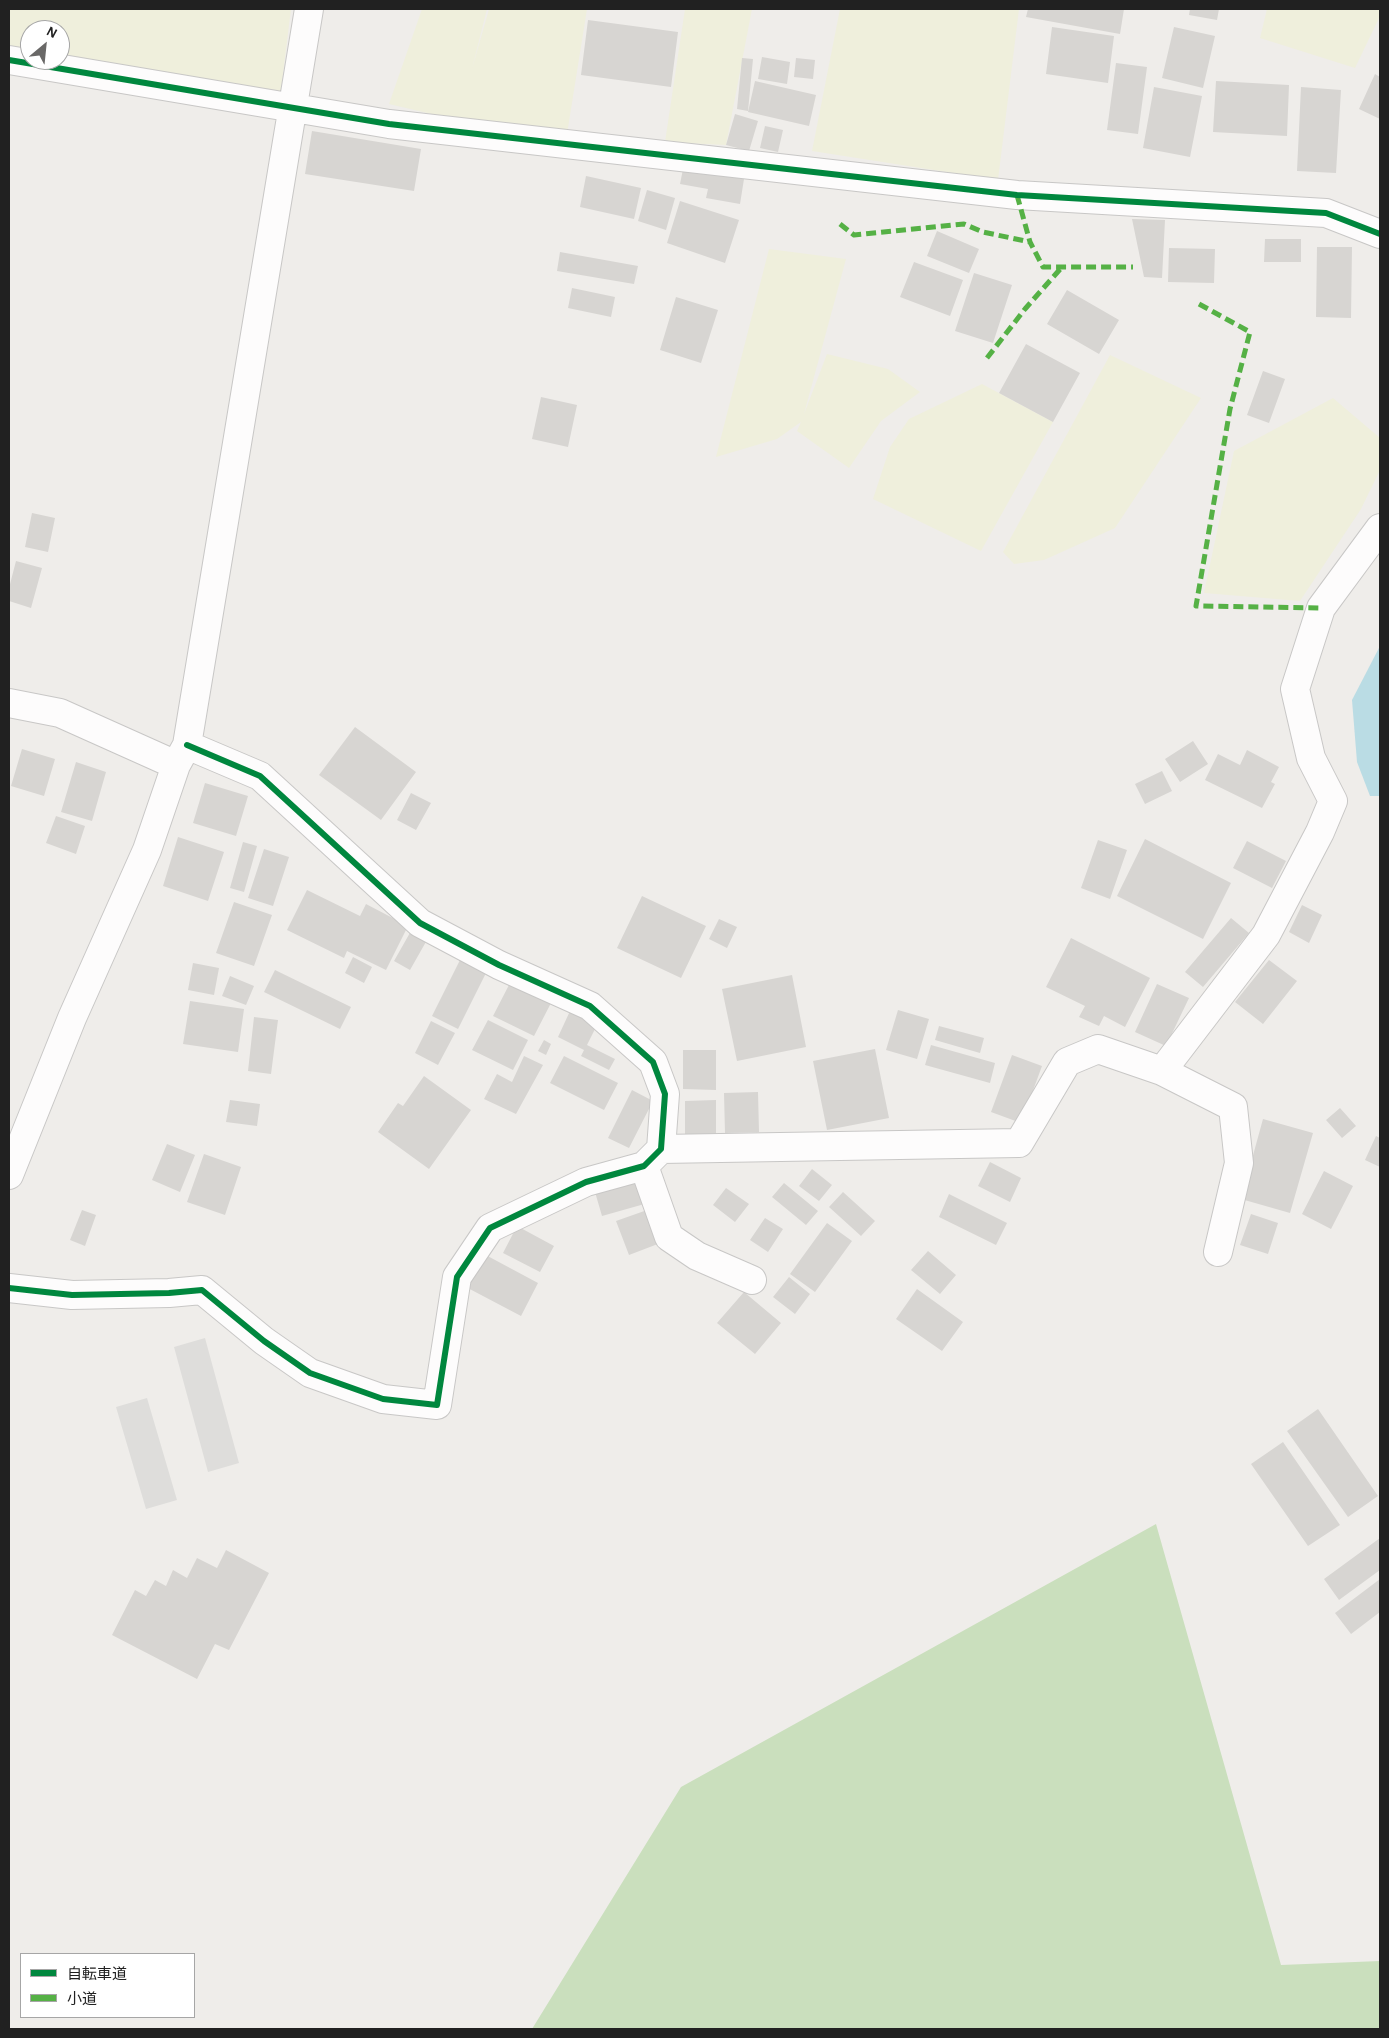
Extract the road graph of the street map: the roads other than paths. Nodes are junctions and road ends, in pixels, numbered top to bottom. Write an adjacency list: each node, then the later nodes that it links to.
1 (309, 9): 3 (street)
2 (9, 60): 3 (street)
3 (291, 107): 4 (street); 7 (street)
4 (1380, 234)
5 (1380, 528): 8 (street)
6 (9, 703): 7 (street)
7 (181, 755): 9 (street); 10 (street)
8 (1162, 1071): 9 (street); 11 (street)
9 (653, 1157): 12 (street); 13 (street)
10 (9, 1175)
11 (1218, 1252)
12 (752, 1280)
13 (9, 1288)

